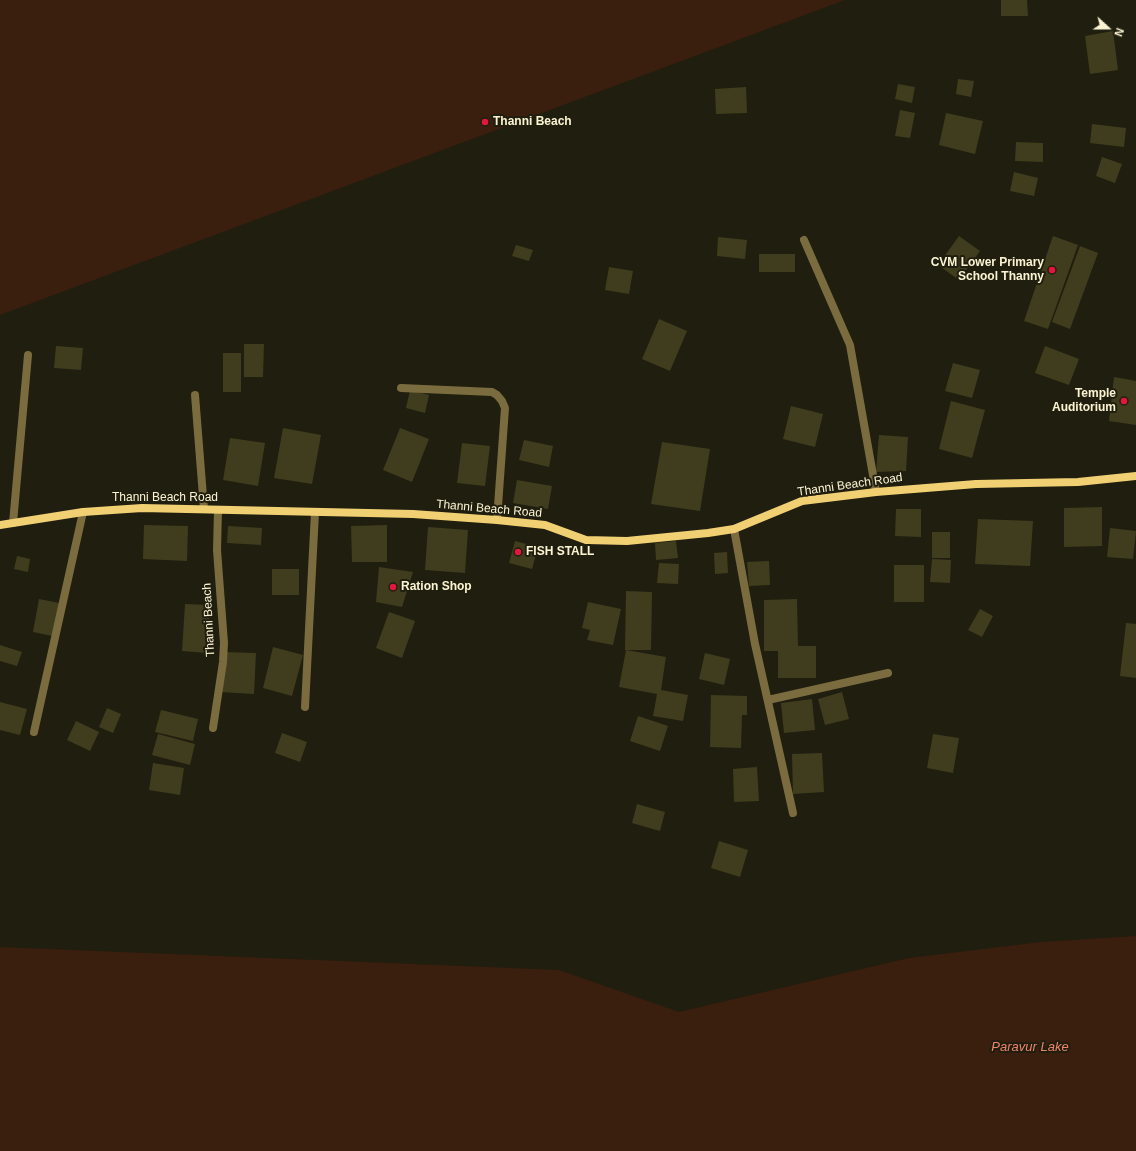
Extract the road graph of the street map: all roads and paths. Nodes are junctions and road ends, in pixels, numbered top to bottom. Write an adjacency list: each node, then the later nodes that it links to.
1 (804, 240): 6 (street)
2 (28, 355): 12 (street)
3 (401, 388): 11 (street)
4 (195, 395): 7 (street)
5 (1136, 476): 6 (main road, Thanni Beach Road)
6 (876, 492): 14 (main road, Thanni Beach Road)
7 (204, 509): 8 (main road, Thanni Beach Road); 9 (main road, Thanni Beach Road)
8 (218, 510): 10 (main road, Thanni Beach Road); 18 (street, Thanni Beach)
9 (83, 512): 12 (main road, Thanni Beach Road); 19 (street)
10 (315, 512): 11 (main road, Thanni Beach Road); 17 (street)
11 (497, 520): 14 (main road, Thanni Beach Road)
12 (13, 523): 13 (main road, Thanni Beach Road)
13 (0, 525)
14 (734, 529): 16 (street)
15 (888, 672): 16 (street)
16 (768, 700): 20 (street)
17 (305, 707)
18 (213, 728)
19 (34, 732)
20 (793, 813)

